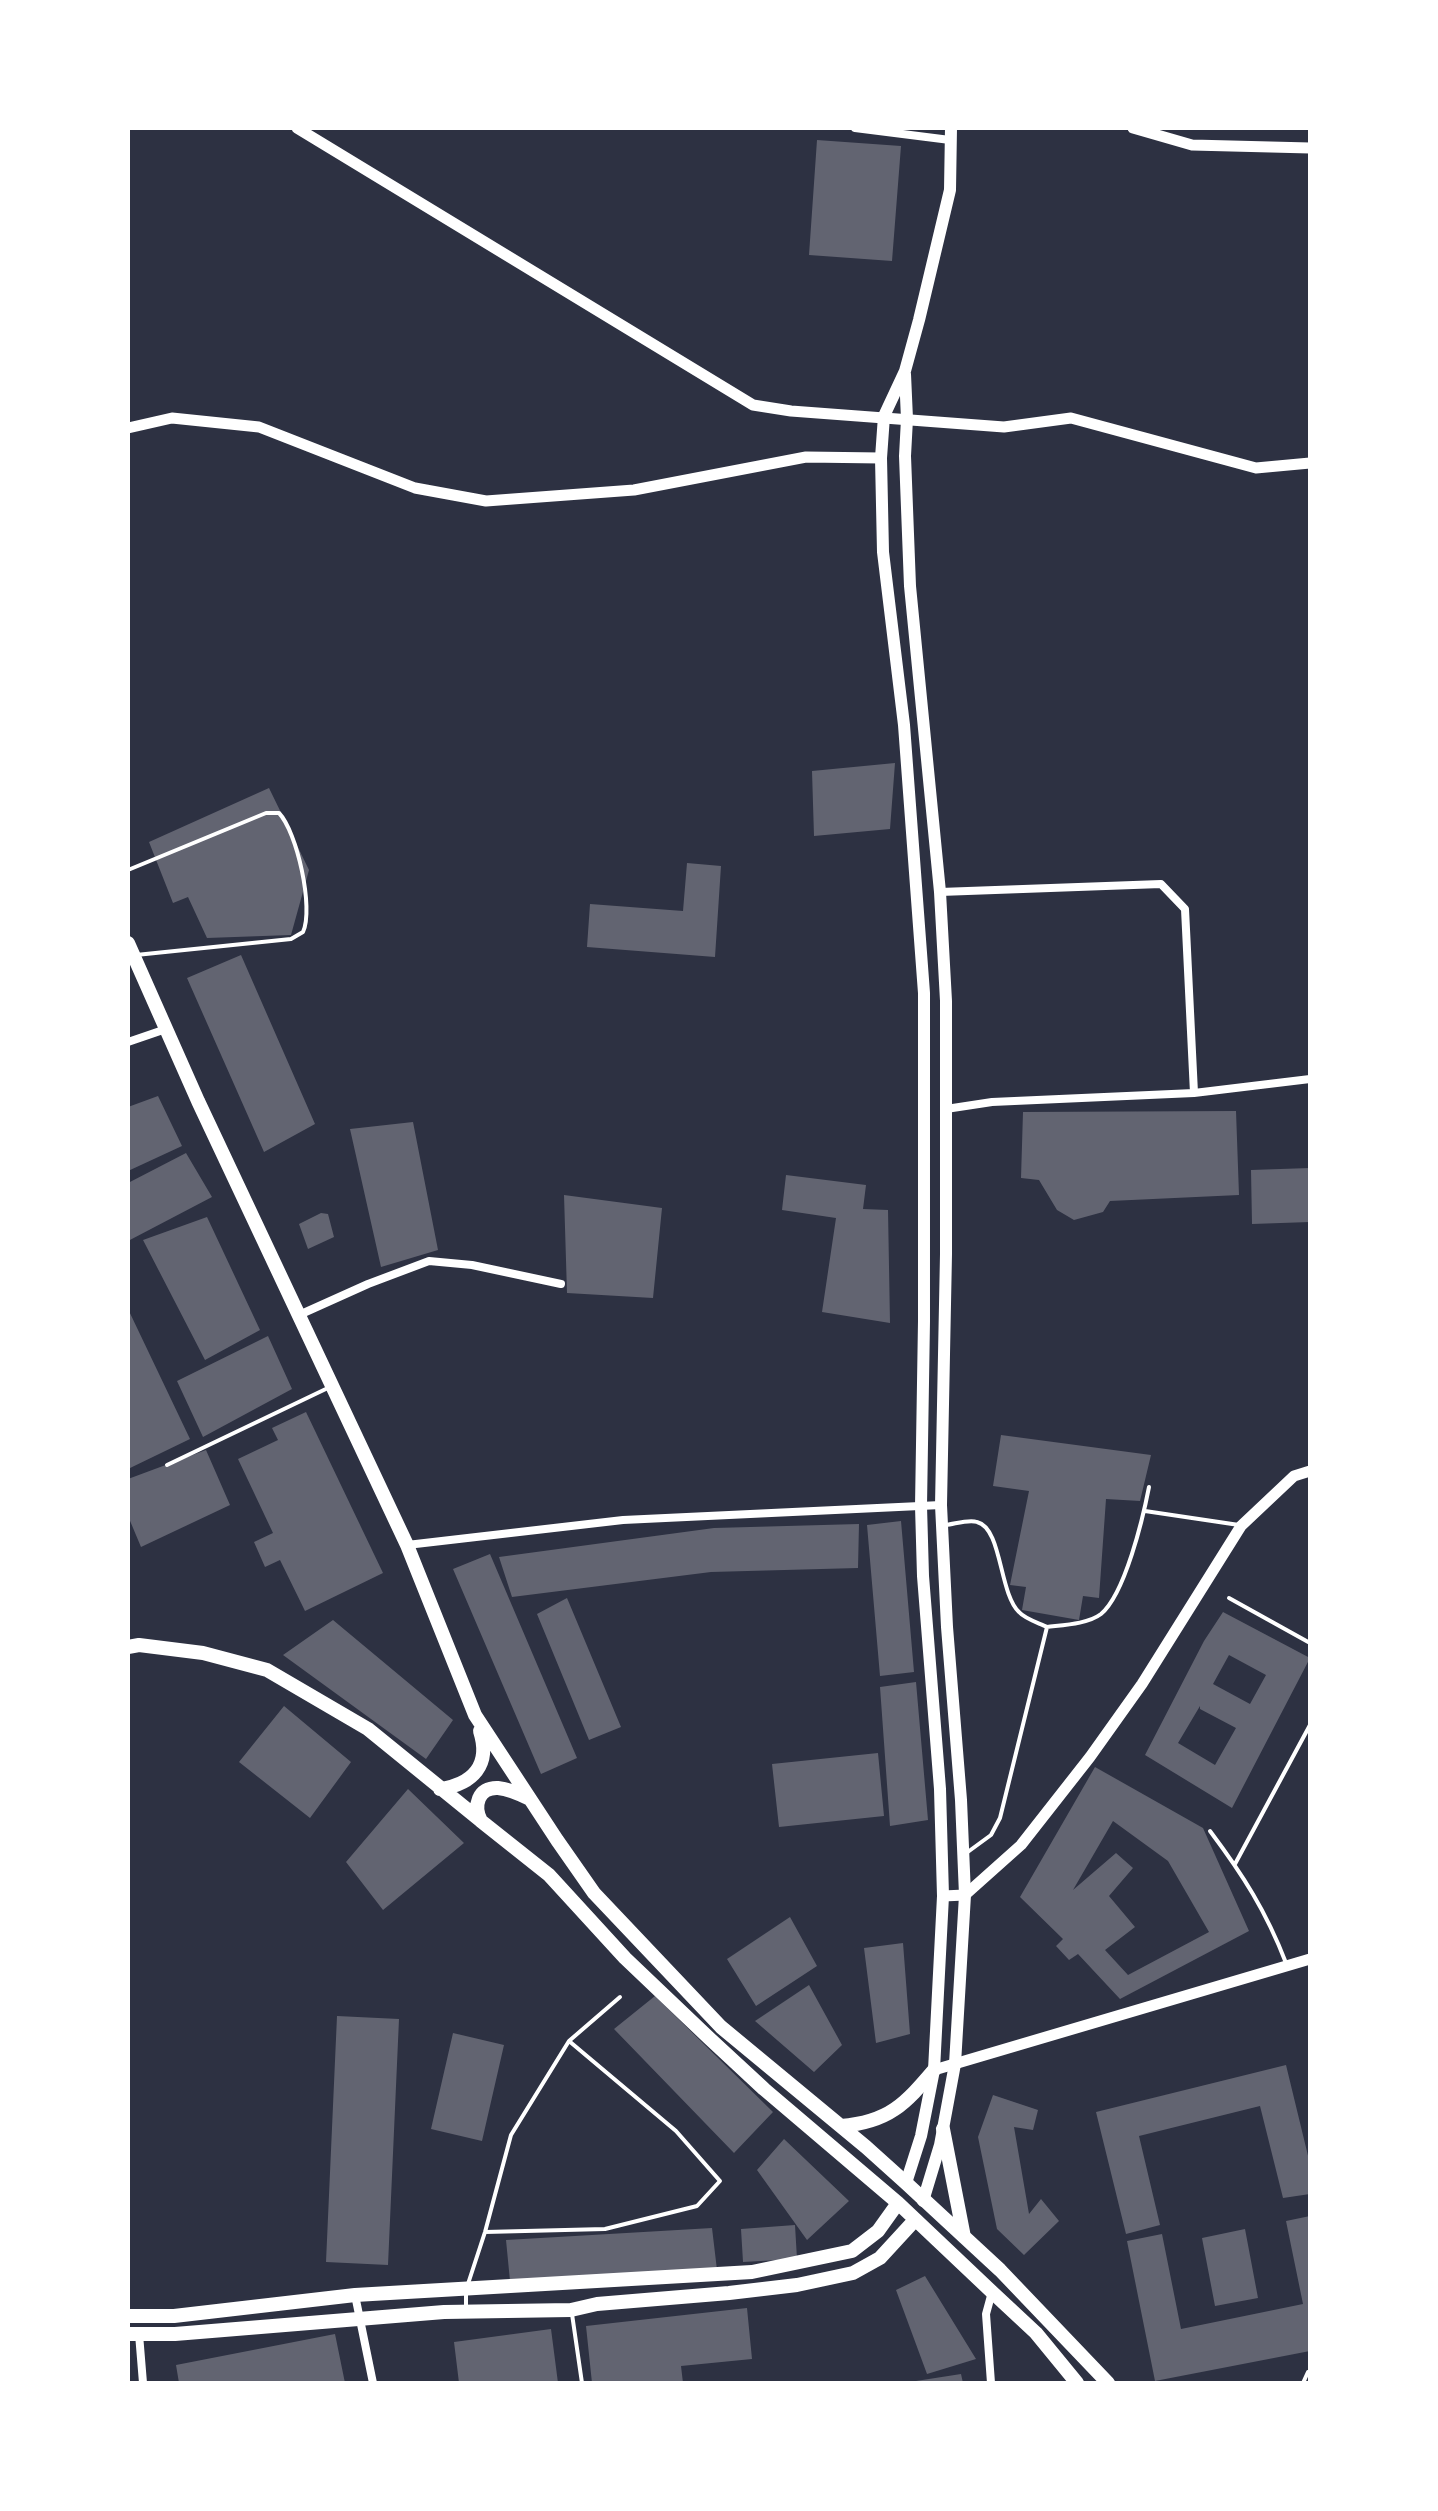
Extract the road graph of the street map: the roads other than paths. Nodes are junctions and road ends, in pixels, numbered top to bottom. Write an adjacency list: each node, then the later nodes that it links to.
1 (297, 128): 7 (street)
2 (855, 128): 4 (street)
3 (1133, 128): 5 (street)
4 (951, 134): 6 (main road)
5 (1310, 148)
6 (905, 371): 7 (main road); 8 (main road)
7 (884, 416): 8 (street); 10 (main road)
8 (907, 419): 11 (street); 12 (main road)
9 (128, 428): 10 (street)
10 (881, 458): 13 (main road)
11 (1310, 463)
12 (909, 550): 13 (main road); 15 (main road)
13 (883, 552): 29 (main road)
14 (128, 870): 16 (lane)
15 (940, 892): 20 (street); 21 (main road)
16 (131, 949): 17 (main road)
17 (166, 1029): 18 (street); 23 (main road)
18 (128, 1042)
19 (1310, 1079): 20 (street)
20 (1194, 1093): 21 (street)
21 (946, 1109): 28 (main road)
22 (561, 1284): 23 (street)
23 (299, 1315): 24 (main road)
24 (332, 1386): 25 (lane); 33 (main road)
25 (167, 1465)
26 (1310, 1471): 32 (street)
27 (1149, 1487): 30 (lane)
28 (941, 1505): 29 (street); 31 (main road)
29 (921, 1506): 33 (street); 47 (main road)
30 (1144, 1511): 32 (lane); 35 (lane)
31 (942, 1525): 35 (lane); 44 (main road)
32 (1241, 1526): 46 (street)
33 (407, 1545): 38 (main road)
34 (1229, 1598): 36 (lane)
35 (1047, 1627): 44 (lane)
36 (1310, 1643)
37 (128, 1647): 40 (main road)
38 (475, 1715): 40 (main road); 41 (main road)
39 (1310, 1725): 45 (lane)
40 (440, 1789): 42 (main road)
41 (530, 1799): 42 (main road); 54 (main road)
42 (481, 1821): 58 (main road)
43 (1210, 1831): 45 (lane)
44 (963, 1856): 46 (main road)
45 (1235, 1864): 49 (lane)
46 (965, 1895): 47 (street); 52 (main road)
47 (943, 1896): 53 (main road)
48 (1310, 1959): 49 (street)
49 (1287, 1965): 52 (street)
50 (620, 1997): 51 (lane)
51 (569, 2041): 60 (lane); 60 (lane)
52 (955, 2064): 53 (street); 55 (main road)
53 (934, 2070): 54 (main road); 56 (main road)
54 (841, 2126): 56 (main road)
55 (943, 2129): 57 (main road); 61 (main road)
56 (906, 2183): 57 (main road)
57 (923, 2201): 61 (main road)
58 (898, 2203): 59 (main road); 62 (main road)
59 (914, 2221): 63 (main road); 65 (main road)
60 (485, 2232): 62 (lane)
61 (964, 2237): 76 (main road)
62 (466, 2290): 64 (main road); 66 (lane)
63 (992, 2292): 74 (street); 75 (main road)
64 (355, 2295): 67 (main road); 68 (street)
65 (571, 2310): 66 (main road); 73 (lane)
66 (466, 2311): 68 (main road)
67 (128, 2316)
68 (360, 2319): 69 (main road); 72 (street)
69 (133, 2334): 71 (street)
70 (1308, 2372): 77 (lane)
71 (143, 2383)
72 (373, 2383)
73 (582, 2383)
74 (991, 2383)
75 (1077, 2383)
76 (1108, 2383)
77 (1303, 2383)

